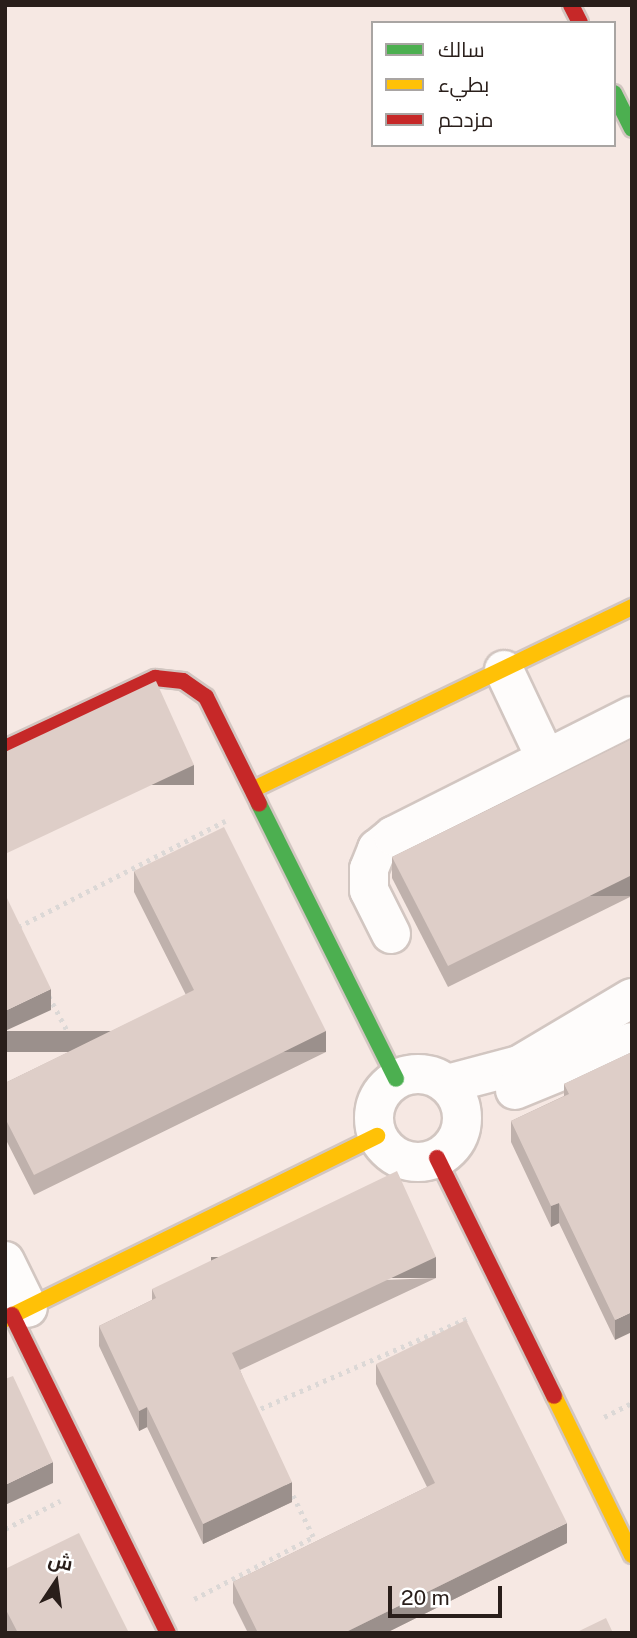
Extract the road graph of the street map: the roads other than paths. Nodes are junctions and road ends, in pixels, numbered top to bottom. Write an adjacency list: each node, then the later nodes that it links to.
1 (571, 5): 2 (street)
2 (579, 21)
3 (616, 97): 4 (street)
4 (632, 129)
5 (632, 607): 6 (street)
6 (504, 670): 9 (street); 10 (street)
7 (632, 716): 9 (street)
8 (5, 748): 10 (street)
9 (546, 759): 11 (street)
10 (257, 796): 14 (street)
11 (391, 934)
12 (632, 998): 15 (street)
13 (632, 1042): 16 (street)
14 (396, 1079): 15 (street); 17 (street)
15 (447, 1084): 16 (street)
16 (463, 1122): 18 (street)
17 (377, 1136): 18 (street); 20 (street)
18 (437, 1158): 21 (street)
19 (5, 1261): 20 (street)
20 (15, 1314): 22 (street)
21 (632, 1555)
22 (168, 1633)

